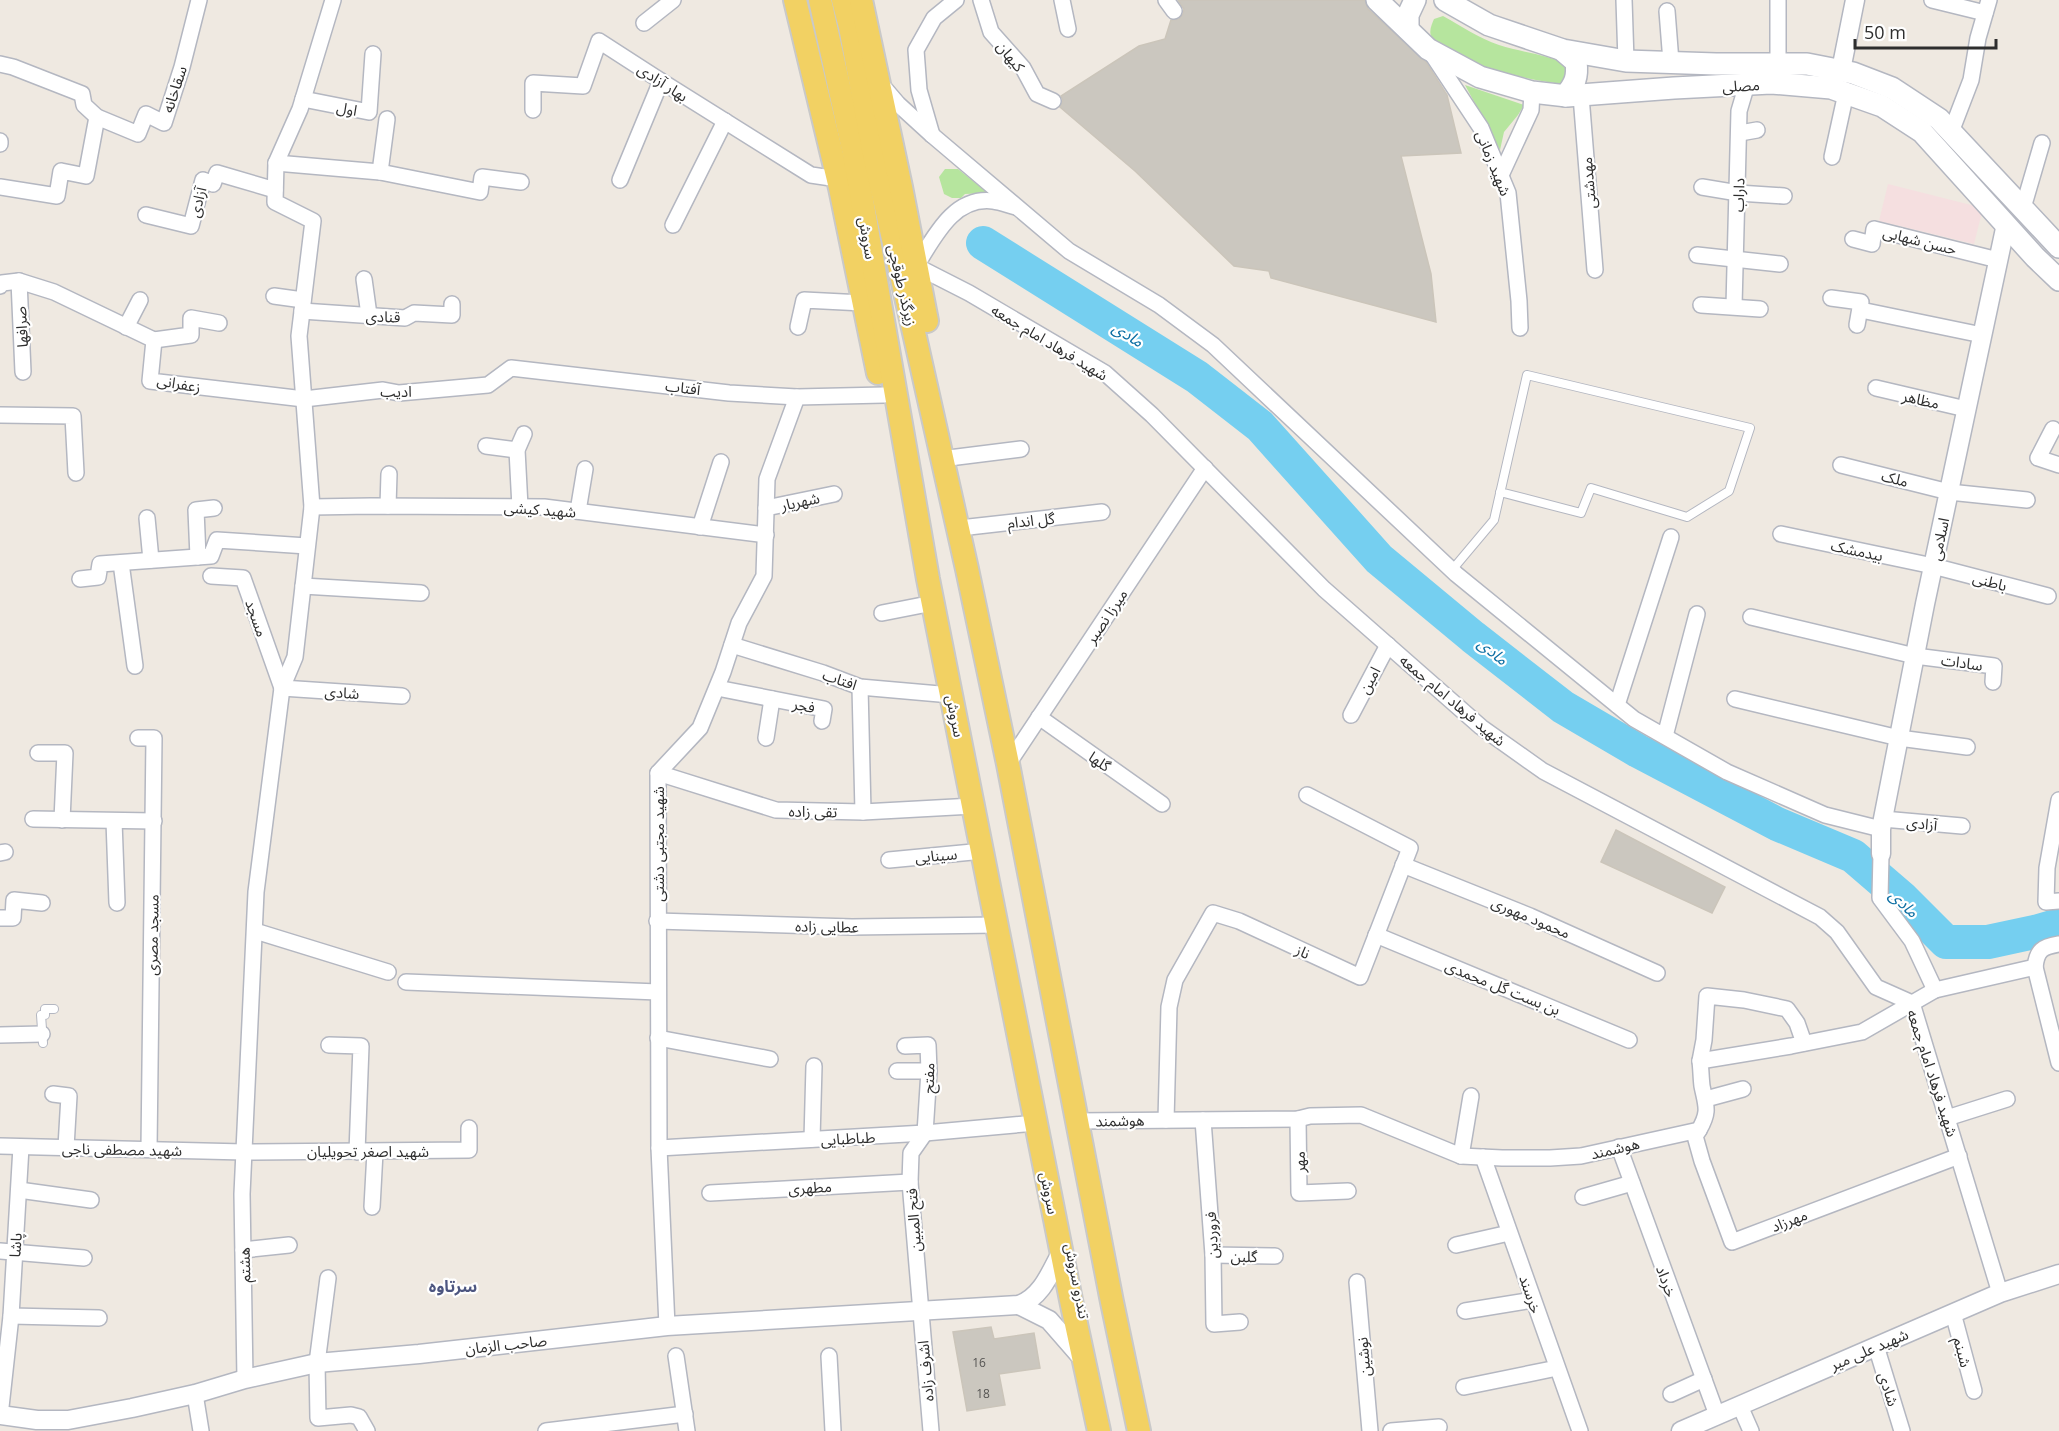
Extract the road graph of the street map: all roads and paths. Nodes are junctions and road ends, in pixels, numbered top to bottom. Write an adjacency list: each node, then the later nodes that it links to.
1 (199, 0): 40 (street, سقاخانه)
2 (333, 0): 37 (street)
3 (673, 0): 20 (street)
4 (795, 0): 52 (main road)
5 (820, 0): 140 (main road, سروش)
6 (843, 0): 136 (main road, زیرگذر طوقچی)
7 (861, 0): 32 (main road)
8 (956, 0): 46 (street)
9 (981, 0): 38 (street, کیهان)
10 (1062, 0): 21 (street)
11 (1377, 0): 22 (main road, مصلی)
12 (1415, 0): 22 (main road)
13 (1445, 0): 24 (main road, مصلی)
14 (1624, 0): 26 (street)
15 (1778, 0): 29 (street)
16 (1855, 0): 30 (street)
17 (1932, 0): 18 (street)
18 (1987, 7): 44 (street)
19 (1667, 11): 27 (street)
20 (644, 23)
21 (1068, 29)
22 (1408, 29): 23 (main road, مصلی)
23 (1428, 49): 34 (main road, مصلی); 51 (street, شهید زمانی)
24 (1562, 50): 26 (main road, مصلی); 36 (main road)
25 (373, 54): 37 (street, اول)
26 (1626, 60): 27 (main road, مصلی)
27 (1671, 62): 29 (main road, مصلی)
28 (0, 64): 40 (street)
29 (1778, 64): 30 (main road, مصلی)
30 (1841, 70): 44 (main road, مصلی)
31 (660, 81): 39 (street, بهار آزادی); 42 (street, بهار آزادی); 53 (street)
32 (879, 82): 46 (street); 71 (main road)
33 (1747, 84): 35 (main road, مصلی); 36 (main road, مصلی); 45 (street, داراب)
34 (1532, 92): 36 (main road, مصلی); 51 (street)
35 (1846, 93): 48 (street); 63 (main road, مصلی)
36 (1573, 96): 72 (street, مهدشتی)
37 (303, 99): 49 (street)
38 (1053, 101)
39 (533, 110)
40 (97, 117): 55 (street)
41 (387, 119): 50 (street)
42 (725, 122): 52 (street, بهار آزادی); 64 (street)
43 (1757, 130): 45 (street)
44 (1951, 132): 61 (main road, مصلی)
45 (1740, 133): 58 (street, داراب)
46 (932, 135): 60 (street)
47 (2042, 143): 61 (street)
48 (1833, 158)
49 (276, 163): 50 (street); 57 (street)
50 (380, 172): 54 (street)
51 (1501, 175): 90 (street, شهید زمانی)
52 (838, 179): 80 (main road)
53 (620, 180)
54 (521, 182)
55 (0, 187)
56 (1702, 187): 58 (street)
57 (275, 190): 62 (street, آزادی); 82 (street)
58 (1738, 193): 59 (street); 68 (street, داراب)
59 (1784, 196)
60 (1016, 207): 71 (street); 137 (street)
61 (2023, 208): 66 (main road, مصلی)
62 (146, 215)
63 (2006, 224): 69 (street, اسلامی); 74 (main road, مصلی)
64 (673, 225)
65 (1853, 239): 69 (street, حسن شهابی)
66 (2059, 247)
67 (1697, 255): 68 (street)
68 (1736, 259): 70 (street); 84 (street, داراب)
69 (1998, 260): 91 (street, اسلامی)
70 (1780, 264)
71 (916, 266): 106 (main road); 110 (street, شهید فرهاد امام جمعه)
72 (1595, 270)
73 (364, 279): 86 (street)
74 (2059, 280)
75 (19, 281): 76 (street); 88 (street); 93 (street, صرافها)
76 (0, 286)
77 (274, 296): 82 (street, قنادی)
78 (1831, 298): 91 (street)
79 (140, 300): 88 (street)
80 (863, 303): 89 (street); 96 (main road)
81 (452, 304): 86 (street, قنادی)
82 (303, 305): 86 (street, قنادی); 98 (street)
83 (1701, 305): 84 (street)
84 (1734, 306): 85 (street)
85 (1761, 309)
86 (369, 315)
87 (219, 322): 92 (street)
88 (126, 327): 92 (street)
89 (798, 327)
90 (1520, 328)
91 (1982, 335): 99 (street, اسلامی)
92 (154, 340): 98 (street, زعفرانی)
93 (23, 372)
94 (488, 385): 97 (street, آفتاب); 98 (street, ادیب)
95 (1876, 388): 99 (street, مظاهر)
96 (884, 395): 97 (street, آفتاب); 140 (main road)
97 (797, 397): 122 (street, شهید مجتبی دشتی)
98 (304, 399): 119 (street)
99 (1966, 409): 115 (street, اسلامی)
100 (0, 415): 112 (street)
101 (2053, 429): 109 (street)
102 (524, 434): 105 (street)
103 (486, 446): 105 (street)
104 (1021, 449): 106 (street)
105 (517, 450): 120 (street)
106 (949, 458): 127 (main road)
107 (721, 462): 126 (street)
108 (1841, 465): 115 (street, ملک)
109 (2059, 465)
110 (1205, 468): 149 (street, شهید فرهاد امام جمعه); 162 (street, میرزا نصیر)
111 (585, 470): 123 (street)
112 (76, 473)
113 (389, 474): 118 (street)
114 (1500, 492): 114 (lane); 137 (lane)
115 (1949, 492): 117 (street, ملک); 135 (street, اسلامی)
116 (834, 494): 122 (street, شهریار)
117 (2026, 500)
118 (388, 506): 119 (street, شهید کیشی); 120 (street, شهید کیشی)
119 (312, 507): 131 (street)
120 (520, 507): 123 (street, شهید کیشی)
121 (214, 508): 132 (street)
122 (766, 508): 129 (street, شهید مجتبی دشتی)
123 (578, 511): 126 (street, شهید کیشی)
124 (1102, 512): 127 (street, گل اندام)
125 (147, 518): 133 (street)
126 (700, 526): 129 (street, شهید کیشی)
127 (960, 528): 136 (main road)
128 (1781, 534): 135 (street, بیدمشک)
129 (766, 535): 148 (street, شهید مجتبی دشتی)
130 (1671, 537): 160 (street)
131 (307, 546): 132 (street); 141 (street)
132 (198, 557): 133 (street)
133 (151, 560): 134 (street)
134 (122, 562): 139 (street); 151 (street)
135 (1933, 566): 143 (street, باطنی); 150 (street, اسلامی)
136 (967, 569): 170 (main road)
137 (1452, 570): 160 (street)
138 (211, 576): 154 (street, مسجد)
139 (80, 579)
140 (928, 579): 144 (main road, سروش)
141 (303, 586): 142 (street); 154 (street)
142 (421, 593)
143 (2048, 596)
144 (933, 603): 145 (street); 156 (main road, سروش)
145 (882, 613)
146 (1697, 614): 164 (street)
147 (1751, 617): 150 (street)
148 (732, 645): 153 (street, افتاب); 155 (street, شهید مجتبی دشتی)
149 (1388, 645): 161 (street, امین); 202 (street, شهید فرهاد امام جمعه)
150 (1915, 656): 152 (street, سادات); 167 (street, اسلامی)
151 (135, 666)
152 (1992, 682)
153 (860, 687): 156 (street, افتاب); 176 (street)
154 (282, 688): 157 (street, شادی); 193 (street, هشتم)
155 (717, 688): 158 (street, فجر); 171 (street, شهید مجتبی دشتی)
156 (951, 695): 175 (main road, سروش)
157 (402, 696)
158 (772, 699): 163 (street, فجر); 166 (street, فجر)
159 (1735, 699): 167 (street)
160 (1617, 705): 164 (street)
161 (1351, 716)
162 (1038, 717): 170 (street, میرزا نصیر); 174 (street, گلها)
163 (822, 721)
164 (1665, 736): 181 (street)
165 (138, 738): 180 (street, مسجد مصری)
166 (766, 738)
167 (1899, 738): 168 (street); 181 (street, اسلامی)
168 (1967, 747)
169 (38, 753): 178 (street)
170 (1008, 764): 226 (main road)
171 (658, 773): 176 (street, تقی زاده); 191 (street, شهید مجتبی دشتی)
172 (1307, 795): 186 (street, ناز)
173 (2059, 800): 187 (street)
174 (1162, 804)
175 (974, 806): 176 (street, تقی زاده); 183 (main road, سروش)
176 (863, 812)
177 (33, 819): 178 (street)
178 (62, 820): 179 (street)
179 (114, 821): 180 (street); 189 (street)
180 (153, 821): 237 (street, مسجد مصری)
181 (1882, 824): 182 (street, آزادی); 184 (street, اسلامی)
182 (1962, 826)
183 (982, 851): 185 (street, سینایی); 192 (main road, سروش)
184 (1881, 854): 200 (street)
185 (889, 860)
186 (1403, 865): 194 (street, ناز); 198 (street, محمود مهوری)
187 (2052, 902)
188 (42, 903): 190 (street)
189 (117, 903)
190 (0, 918)
191 (657, 921): 192 (street, عطایی زاده); 201 (street, شهید مجتبی دشتی)
192 (997, 925): 227 (main road, سروش)
193 (255, 931): 197 (street); 238 (street, هشتم)
194 (1376, 935): 207 (street, بن بست گل محمدی); 224 (street, ناز)
195 (2059, 944): 196 (street)
196 (2035, 968): 200 (street); 213 (street)
197 (388, 972)
198 (1657, 973)
199 (406, 982): 201 (street)
200 (1935, 990): 202 (street)
201 (658, 992): 205 (street, شهید مجتبی دشتی)
202 (1912, 1003): 208 (street); 222 (street, شهید فرهاد امام جمعه)
203 (54, 1009): 206 (lane)
204 (0, 1035): 206 (street)
205 (658, 1038): 211 (street); 236 (street, شهید مجتبی دشتی)
206 (43, 1039)
207 (1629, 1040)
208 (1804, 1043): 212 (street); 212 (street)
209 (329, 1044): 239 (street)
210 (904, 1046): 216 (street, مفتح)
211 (770, 1059)
212 (1700, 1061): 221 (street)
213 (2059, 1063)
214 (814, 1066): 231 (street)
215 (897, 1071): 216 (street)
216 (929, 1071): 230 (street, مفتح)
217 (1743, 1089): 221 (street)
218 (53, 1094): 234 (street)
219 (1471, 1096): 241 (street)
220 (2007, 1099): 222 (street)
221 (1706, 1100): 229 (street)
222 (1947, 1118): 242 (street, شهید فرهاد امام جمعه)
223 (1298, 1119): 225 (street, هوشمند); 241 (street, هوشمند); 248 (street, مهر)
224 (1166, 1120): 225 (street, هوشمند); 226 (street, هوشمند)
225 (1203, 1120): 261 (street, فروردین)
226 (1077, 1121): 305 (main road)
227 (1036, 1123): 230 (street, طباطبایی); 260 (main road, سروش)
228 (469, 1128): 240 (street, شهید اصغر تحویلیان)
229 (1699, 1130): 235 (street, هوشمند); 242 (street, مهرزاد)
230 (925, 1133): 231 (street, طباطبایی); 244 (street, فتح المبین)
231 (812, 1139): 236 (street, طباطبایی)
232 (0, 1146): 233 (street, شهید مصطفی ناجی)
233 (21, 1147): 234 (street, شهید مصطفی ناجی); 247 (street, پاشا)
234 (66, 1147): 237 (street, شهید مصطفی ناجی)
235 (1619, 1147): 243 (street, هوشمند); 245 (street, خرداد)
236 (659, 1148): 276 (street, شهید مجتبی دشتی)
237 (149, 1149): 238 (street, شهید مصطفی ناجی)
238 (244, 1152): 239 (street, شهید اصغر تحویلیان); 258 (street, هشتم)
239 (357, 1152): 240 (street, شهید اصغر تحویلیان)
240 (375, 1152): 252 (street)
241 (1461, 1156): 243 (street, هوشمند)
242 (1959, 1156): 267 (street, شهید فرهاد امام جمعه)
243 (1483, 1157): 255 (street, خرسند)
244 (910, 1182): 249 (street, مطهری); 270 (street, فتح المبین)
245 (1632, 1184): 250 (street); 284 (street, خرداد)
246 (1081, 1189): 253 (lane)
247 (19, 1190): 251 (street); 259 (street, پاشا)
248 (1348, 1191)
249 (710, 1193)
250 (1583, 1197)
251 (91, 1200)
252 (372, 1207)
253 (1085, 1211)
254 (1088, 1222): 304 (lane, تندرو سروش)
255 (1509, 1233): 257 (street); 268 (street, خرسند)
256 (289, 1245): 258 (street)
257 (1456, 1245)
258 (243, 1250): 283 (street, هشتم)
259 (7, 1251): 263 (street); 273 (street, پاشا)
260 (1062, 1251): 269 (street); 280 (main road, سروش)
261 (1213, 1255): 262 (street, گلبن); 275 (street, فروردین)
262 (1275, 1256)
263 (84, 1258)
264 (2059, 1274): 267 (street, شهید علی میر)
265 (328, 1278): 281 (street)
266 (1357, 1282): 306 (street, نوشین)
267 (2000, 1293): 272 (street, شهید علی میر)
268 (1533, 1300): 271 (street); 282 (street, خرسند)
269 (1019, 1305): 270 (street, صاحب الزمان); 280 (street)
270 (920, 1311): 276 (street, صاحب الزمان); 301 (street, اشرف زاده)
271 (1465, 1311)
272 (1953, 1313): 277 (street, شهید علی میر); 286 (street, شبنم)
273 (11, 1316): 274 (street); 292 (street, پاشا)
274 (99, 1318)
275 (1240, 1322)
276 (667, 1326): 281 (street, صاحب الزمان)
277 (1876, 1346): 290 (street, شهید علی میر); 311 (street, شادی)
278 (676, 1356): 291 (street)
279 (829, 1356): 300 (street)
280 (1084, 1361): 302 (main road, سروش)
281 (316, 1363): 283 (street, صاحب الزمان); 297 (street)
282 (1557, 1368): 285 (street); 308 (street, خرسند)
283 (245, 1379): 287 (street, صاحب الزمان)
284 (1704, 1380): 288 (street); 293 (street, خرداد)
285 (1464, 1387)
286 (1974, 1391)
287 (195, 1394): 294 (street, صاحب الزمان); 296 (street)
288 (1671, 1394)
289 (1102, 1404): 303 (lane)
290 (1740, 1406): 293 (street, شهید علی میر); 310 (street)
291 (685, 1414): 298 (street); 299 (street)
292 (0, 1415): 294 (street, صاحب الزمان)
293 (1717, 1415): 309 (street, شهید علی میر)
294 (37, 1426)
295 (1439, 1427): 307 (street)
296 (201, 1431)
297 (368, 1431)
298 (546, 1431)
299 (687, 1431)
300 (833, 1431)
301 (931, 1431)
302 (1099, 1431)
303 (1108, 1431)
304 (1131, 1431)
305 (1139, 1431)
306 (1370, 1431)
307 (1391, 1431)
308 (1580, 1431)
309 (1681, 1431)
310 (1751, 1431)
311 (1902, 1431)

